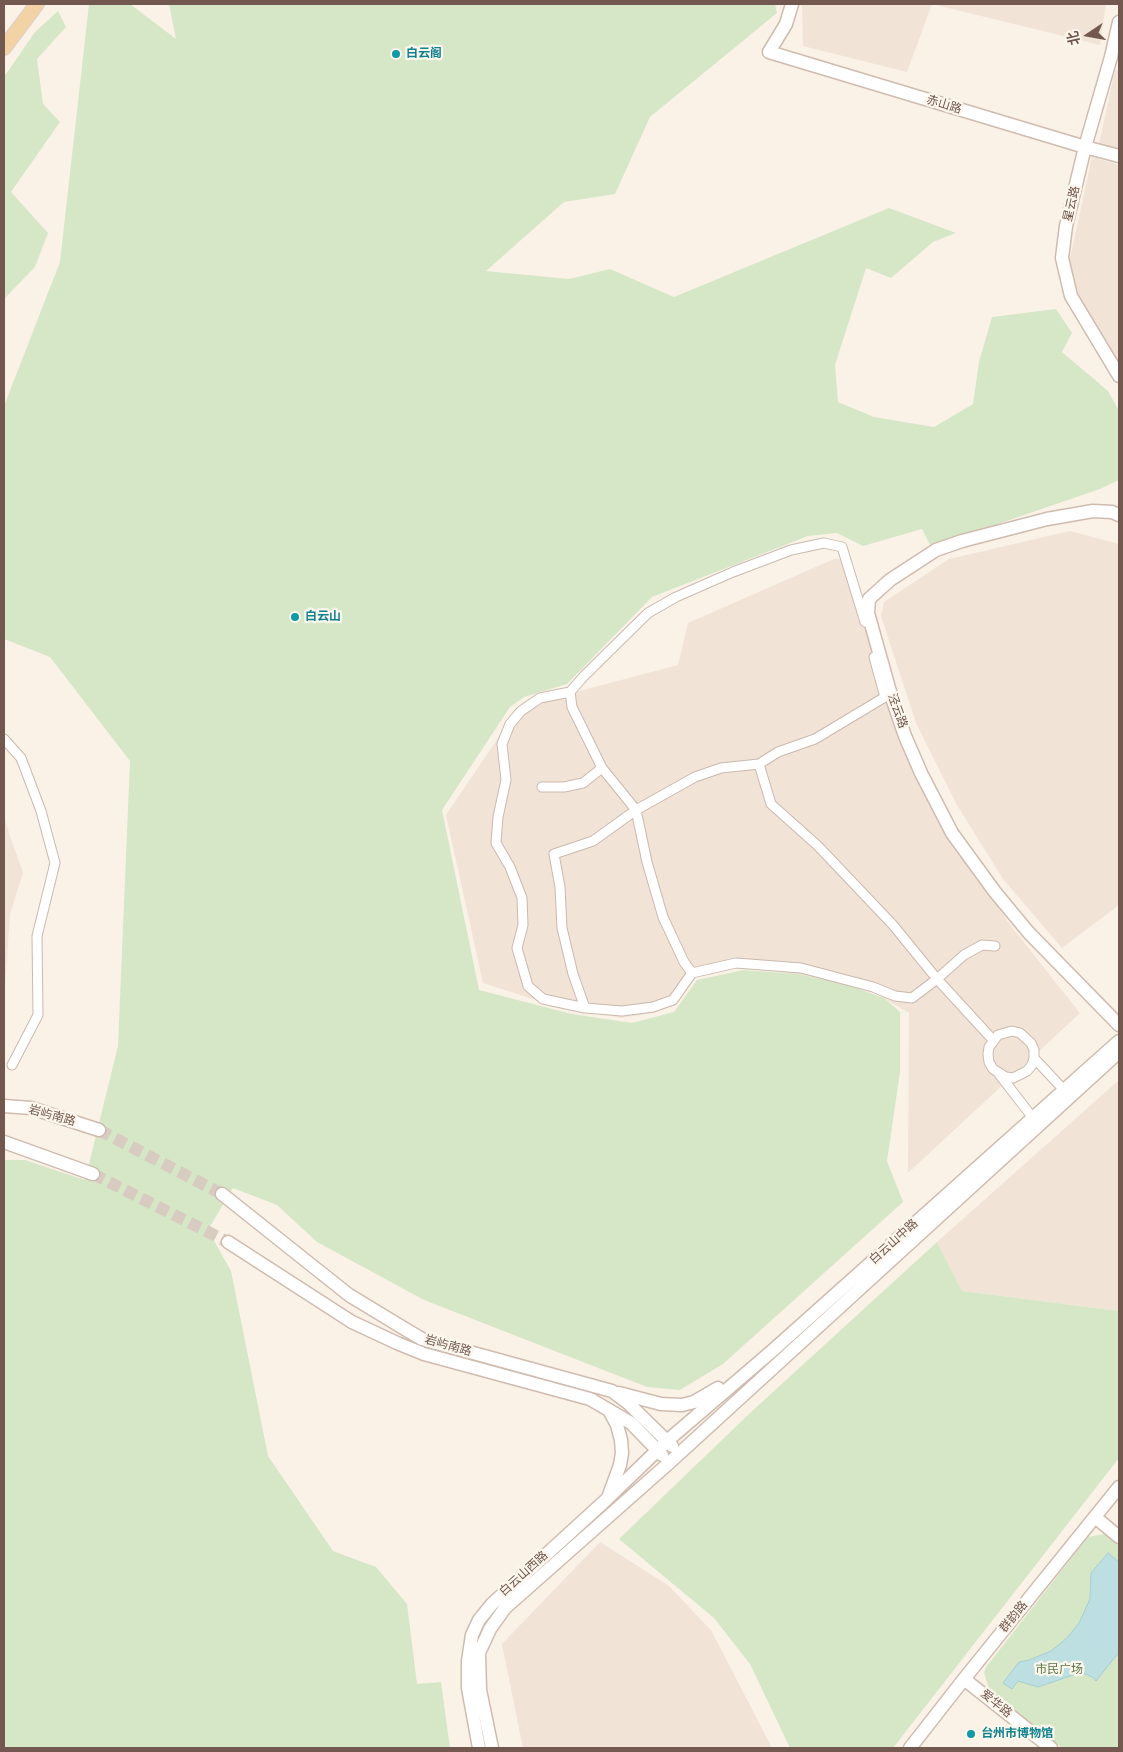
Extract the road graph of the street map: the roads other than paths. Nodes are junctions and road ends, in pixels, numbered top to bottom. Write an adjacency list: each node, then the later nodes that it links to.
1 (37, 4): 4 (main road)
2 (792, 4): 5 (main road, 赤山路)
3 (1119, 22): 5 (main road, 星云路)
4 (4, 48)
5 (1085, 147): 6 (main road, 赤山路); 7 (main road, 星云路)
6 (1119, 156)
7 (1119, 376)
8 (1117, 511): 10 (main road, 泾云路)
9 (570, 692): 10 (street); 13 (street); 19 (street)
10 (888, 696): 12 (street); 20 (main road, 泾云路)
11 (4, 739): 25 (street)
12 (759, 764): 15 (street); 18 (street)
13 (602, 768): 14 (street); 15 (street)
14 (542, 787)
15 (636, 810): 17 (street); 19 (street)
16 (994, 946): 18 (street)
17 (692, 973): 18 (street); 19 (street)
18 (937, 979): 21 (street)
19 (585, 1008)
20 (1119, 1025)
21 (992, 1040): 24 (street); 26 (street)
22 (1119, 1041): 27 (main road, 白云山中路)
23 (1119, 1052): 40 (main road, 白云山中路)
24 (1034, 1058): 26 (street); 27 (street)
25 (12, 1065)
26 (999, 1074): 29 (street)
27 (1064, 1090): 29 (main road, 白云山中路)
28 (4, 1106): 30 (main road, 岩屿南路)
29 (1033, 1118): 35 (main road, 白云山中路)
30 (99, 1130)
31 (4, 1142): 32 (main road)
32 (93, 1174)
33 (222, 1194): 36 (main road, 岩屿南路)
34 (228, 1242): 37 (main road, 岩屿南路)
35 (772, 1351): 36 (main road); 38 (main road, 白云山中路)
36 (612, 1391): 38 (main road, 岩屿南路)
37 (609, 1410): 39 (main road, 岩屿南路); 43 (main road)
38 (667, 1441): 39 (main road, 白云山西路); 40 (main road, 岩屿南路)
39 (657, 1450): 41 (main road, 岩屿南路); 43 (main road, 白云山西路)
40 (679, 1453): 41 (main road, 白云山西路)
41 (668, 1463): 48 (main road, 白云山西路)
42 (1119, 1487): 44 (main road, 群韵路)
43 (607, 1499): 47 (main road, 白云山西路)
44 (1095, 1517): 45 (main road); 46 (main road, 群韵路)
45 (1119, 1537)
46 (964, 1679): 49 (main road, 群韵路); 50 (main road, 爱华路)
47 (479, 1748)
48 (492, 1748)
49 (910, 1748)
50 (1050, 1748)

